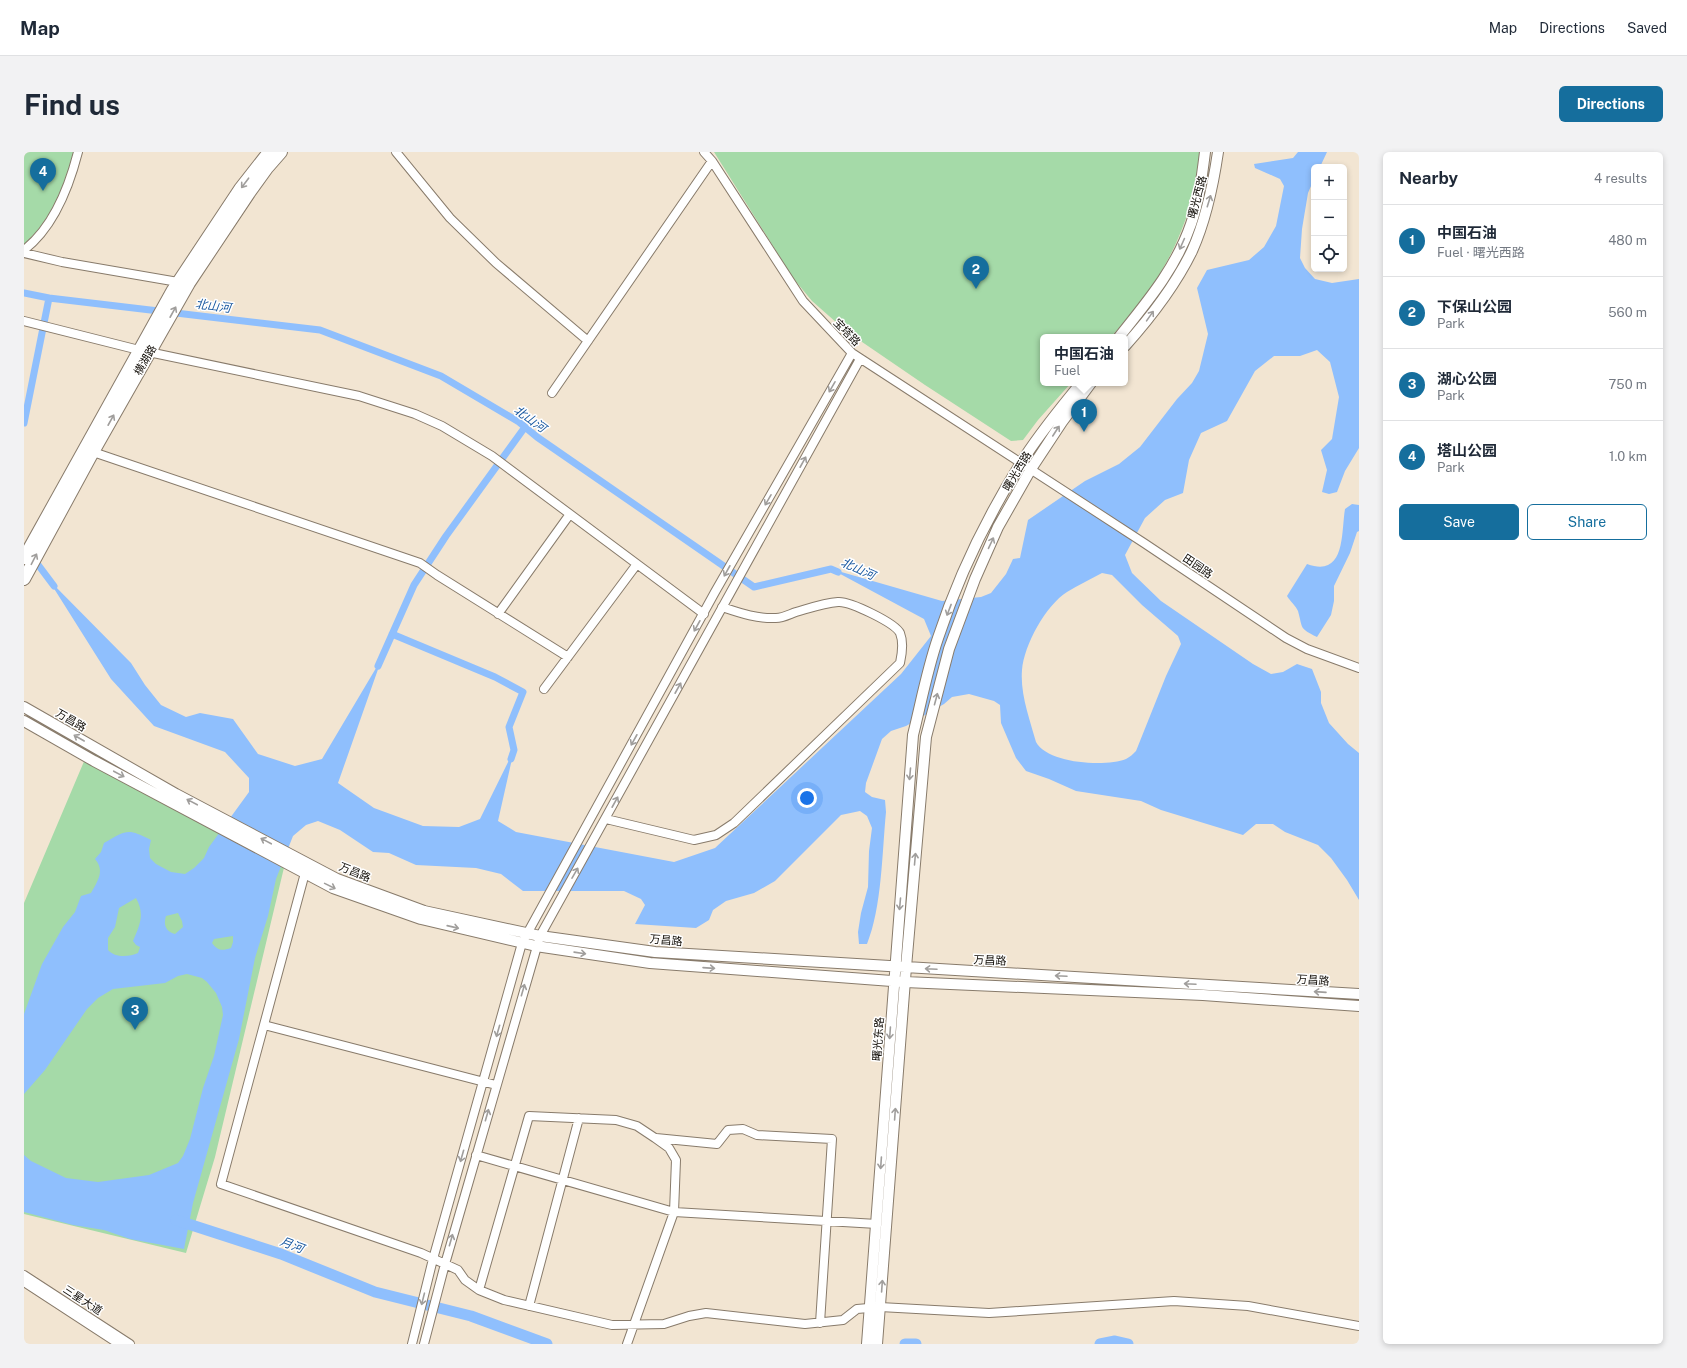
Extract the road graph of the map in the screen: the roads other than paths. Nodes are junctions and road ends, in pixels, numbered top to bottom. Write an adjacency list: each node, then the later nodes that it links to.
1 (78, 152): 9 (street)
2 (269, 152): 11 (highway, 横湖路, one-way to 11)
3 (281, 152): 11 (highway, 横湖路)
4 (396, 152): 15 (street)
5 (704, 152): 8 (street, 宝塔路)
6 (1205, 152): 13 (main road, 曙光西路, one-way to 13)
7 (1218, 152): 16 (main road, 曙光西路, one-way to 7)
8 (712, 161): 15 (street); 18 (street, 宝塔路)
9 (24, 250)
10 (24, 253): 11 (street)
11 (180, 285): 14 (highway, 横湖路, one-way to 11); 14 (highway, 横湖路)
12 (27, 322): 17 (street)
13 (1121, 334)
14 (152, 338): 17 (highway, 横湖路)
15 (588, 341): 22 (street)
16 (1128, 342)
17 (144, 351): 23 (highway, 横湖路, one-way to 17); 26 (street); 27 (highway, 横湖路)
18 (852, 353): 19 (street, 宝塔路); 33 (street, one-way to 33)
19 (860, 359): 24 (street, 宝塔路); 31 (street, one-way to 19)
20 (1079, 386): 24 (main road, 曙光西路)
21 (1089, 386): 25 (main road, 曙光西路, one-way to 21)
22 (552, 393)
23 (93, 452): 27 (highway, 横湖路); 32 (street)
24 (1021, 463): 25 (street, 宝塔路); 39 (main road, 曙光西路, one-way to 39)
25 (1031, 469): 35 (street, 田园路); 40 (main road, 曙光西路, one-way to 25)
26 (570, 514): 29 (street); 32 (street)
27 (42, 534): 28 (highway, 横湖路); 30 (highway, 横湖路, one-way to 27)
28 (24, 558)
29 (637, 564): 33 (street); 34 (street)
30 (24, 579)
31 (722, 607): 41 (street, one-way to 31); 41 (street)
32 (498, 614): 34 (street)
33 (704, 614): 45 (street, one-way to 45)
34 (568, 657): 36 (street)
35 (1359, 668)
36 (544, 689)
37 (24, 708): 42 (main road, 万昌路, one-way to 37)
38 (24, 721): 42 (main road, 万昌路, one-way to 42)
39 (914, 735): 49 (main road, 曙光东路, one-way to 49)
40 (926, 737): 50 (main road, 曙光东路, one-way to 40)
41 (606, 819): 46 (street, one-way to 41)
42 (224, 824): 43 (main road, 万昌路)
43 (298, 864): 44 (main road, 万昌路); 45 (main road, 万昌路)
44 (305, 873): 47 (main road, 万昌路, one-way to 47); 55 (street)
45 (528, 932): 46 (main road, 万昌路); 47 (street)
46 (540, 936): 48 (street); 49 (main road, 万昌路)
47 (522, 943): 48 (main road, 万昌路); 56 (street, one-way to 56)
48 (536, 946): 51 (main road, 万昌路, one-way to 51); 57 (street, one-way to 48)
49 (895, 967): 50 (main road, 万昌路); 51 (main road, 曙光东路)
50 (906, 967): 52 (main road, 曙光东路); 53 (main road, 万昌路, one-way to 50)
51 (894, 980): 52 (main road, 万昌路); 65 (main road, 曙光东路, one-way to 65)
52 (905, 982): 54 (main road, 万昌路); 72 (main road, 曙光东路, one-way to 52)
53 (1359, 994)
54 (1359, 1006)
55 (264, 1025): 56 (street); 66 (street)
56 (484, 1082): 57 (street); 66 (street, one-way to 66)
57 (496, 1085): 60 (street, one-way to 57)
58 (579, 1118): 59 (street); 61 (street); 62 (street)
59 (655, 1138): 63 (street); 64 (street)
60 (476, 1155): 61 (street); 67 (street, one-way to 60)
61 (515, 1166): 62 (street); 70 (street)
62 (562, 1180): 63 (street); 71 (street)
63 (674, 1212): 64 (street); 76 (street)
64 (827, 1221): 65 (street); 74 (street)
65 (876, 1224): 73 (main road, 曙光东路)
66 (433, 1259): 67 (street); 81 (street, one-way to 81)
67 (445, 1264): 70 (street); 82 (street)
68 (24, 1275): 80 (street, 三星大道)
69 (24, 1282): 79 (street, 三星大道)
70 (479, 1290): 71 (street)
71 (529, 1306): 76 (street)
72 (880, 1307): 73 (street); 75 (main road, 曙光东路); 77 (street)
73 (870, 1308): 74 (street); 75 (main road, 曙光东路)
74 (820, 1323): 76 (street)
75 (874, 1324): 83 (main road, 曙光东路); 84 (main road, 曙光东路)
76 (634, 1326): 78 (street)
77 (1359, 1326)
78 (628, 1341)
79 (115, 1343)
80 (130, 1344)
81 (412, 1344)
82 (424, 1344)
83 (867, 1344)
84 (877, 1344)

